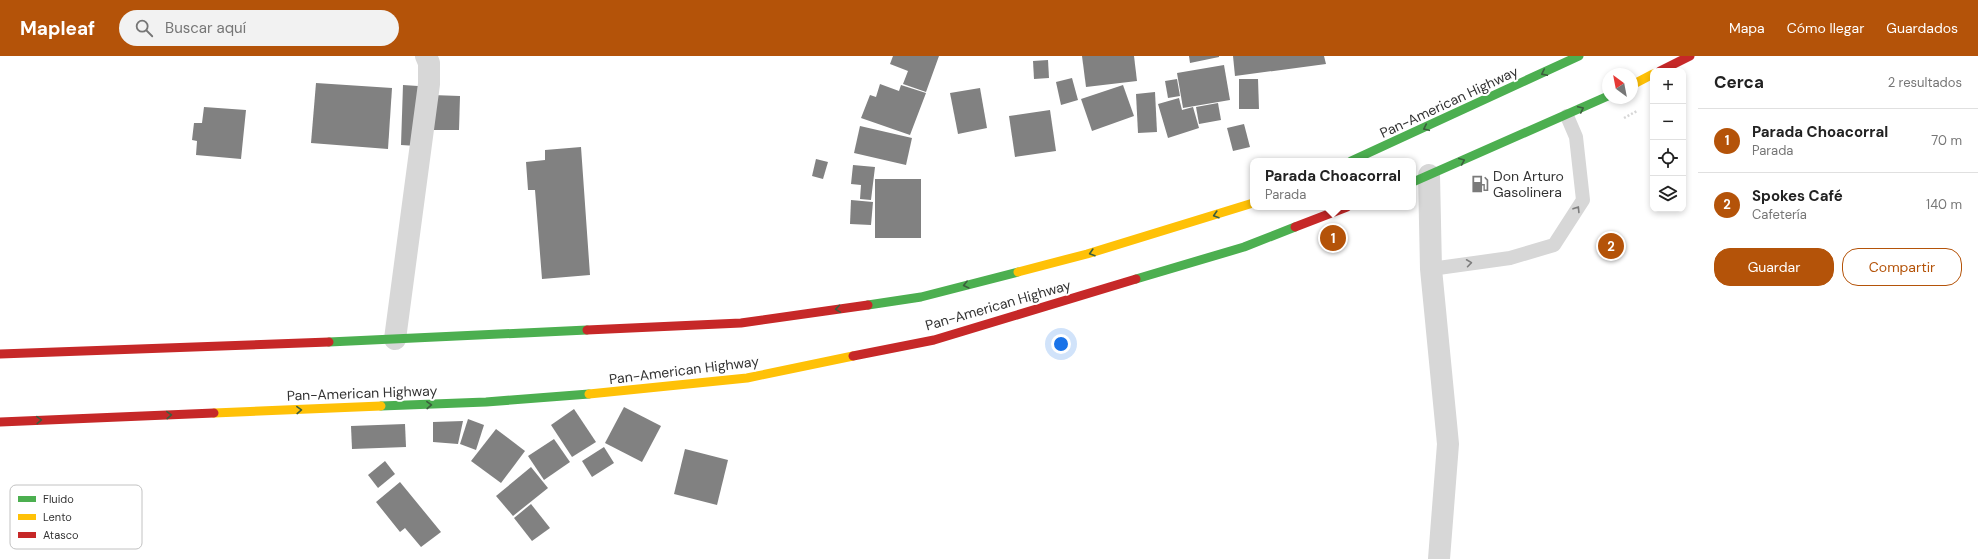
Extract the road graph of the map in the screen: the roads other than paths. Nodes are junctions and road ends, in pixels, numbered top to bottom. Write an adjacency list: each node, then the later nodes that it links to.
1 (426, 56): 14 (street)
2 (1579, 56): 9 (highway, Pan-American Highway, one-way to 9)
3 (1690, 56): 4 (highway)
4 (1666, 68)
5 (1650, 76): 6 (highway)
6 (1638, 82)
7 (1602, 99): 8 (highway, one-way to 7)
8 (1567, 116): 10 (highway, one-way to 8); 13 (lane, one-way to 8)
9 (1358, 158)
10 (1421, 178): 13 (street)
11 (1250, 204): 14 (highway, Pan-American Highway, one-way to 14)
12 (1339, 210): 16 (highway, Pan-American Highway, one-way to 12)
13 (1431, 269): 17 (street)
14 (395, 339): 15 (highway, Pan-American Highway)
15 (0, 354)
16 (0, 422)
17 (1439, 559)

